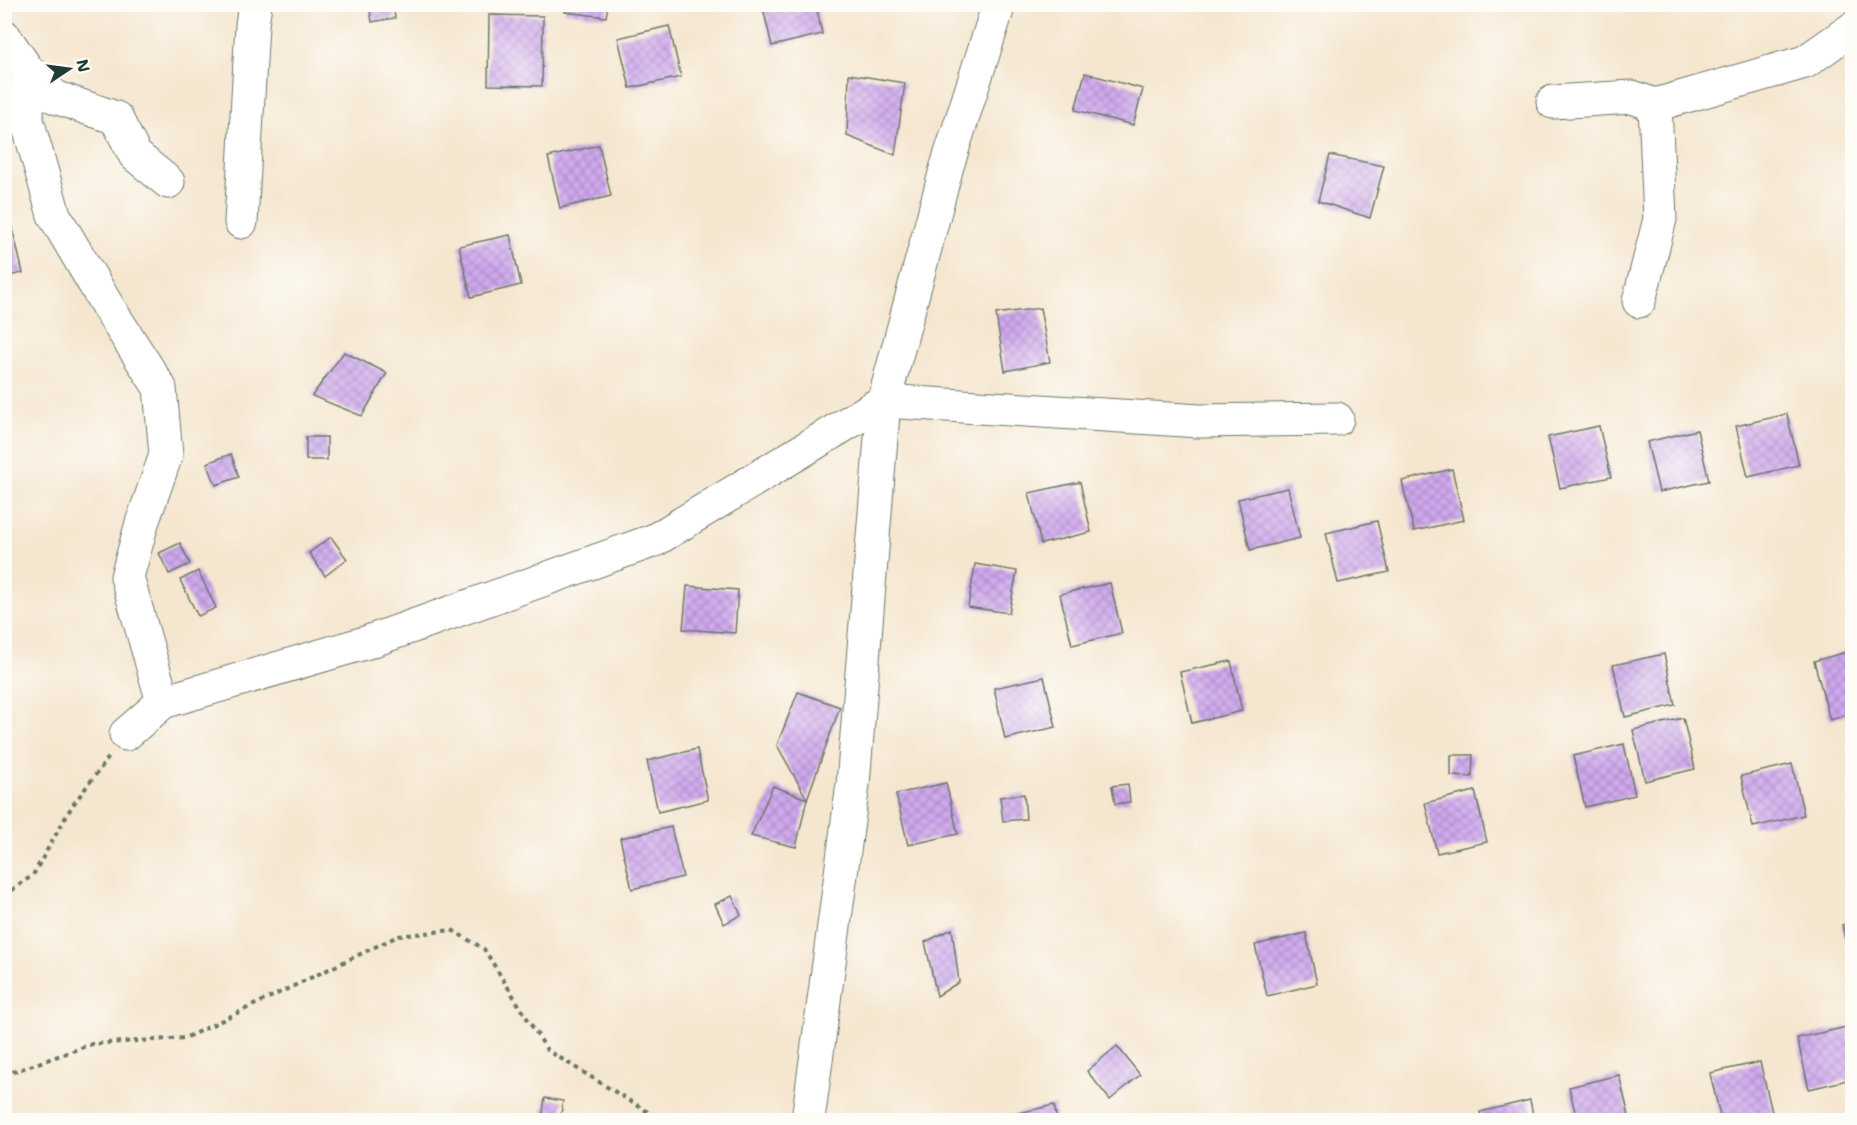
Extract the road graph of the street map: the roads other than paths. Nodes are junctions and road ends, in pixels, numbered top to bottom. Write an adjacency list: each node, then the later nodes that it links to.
1 (255, 4): 9 (street)
2 (999, 4): 11 (street)
3 (1852, 29): 7 (street)
4 (4, 36): 5 (street)
5 (28, 71): 8 (street); 13 (street)
6 (1553, 102): 7 (street)
7 (1655, 105): 10 (street)
8 (168, 182)
9 (241, 222)
10 (1640, 301)
11 (884, 401): 12 (street); 13 (street); 15 (street)
12 (1337, 419)
13 (163, 702): 14 (street)
14 (126, 734)
15 (808, 1120)

